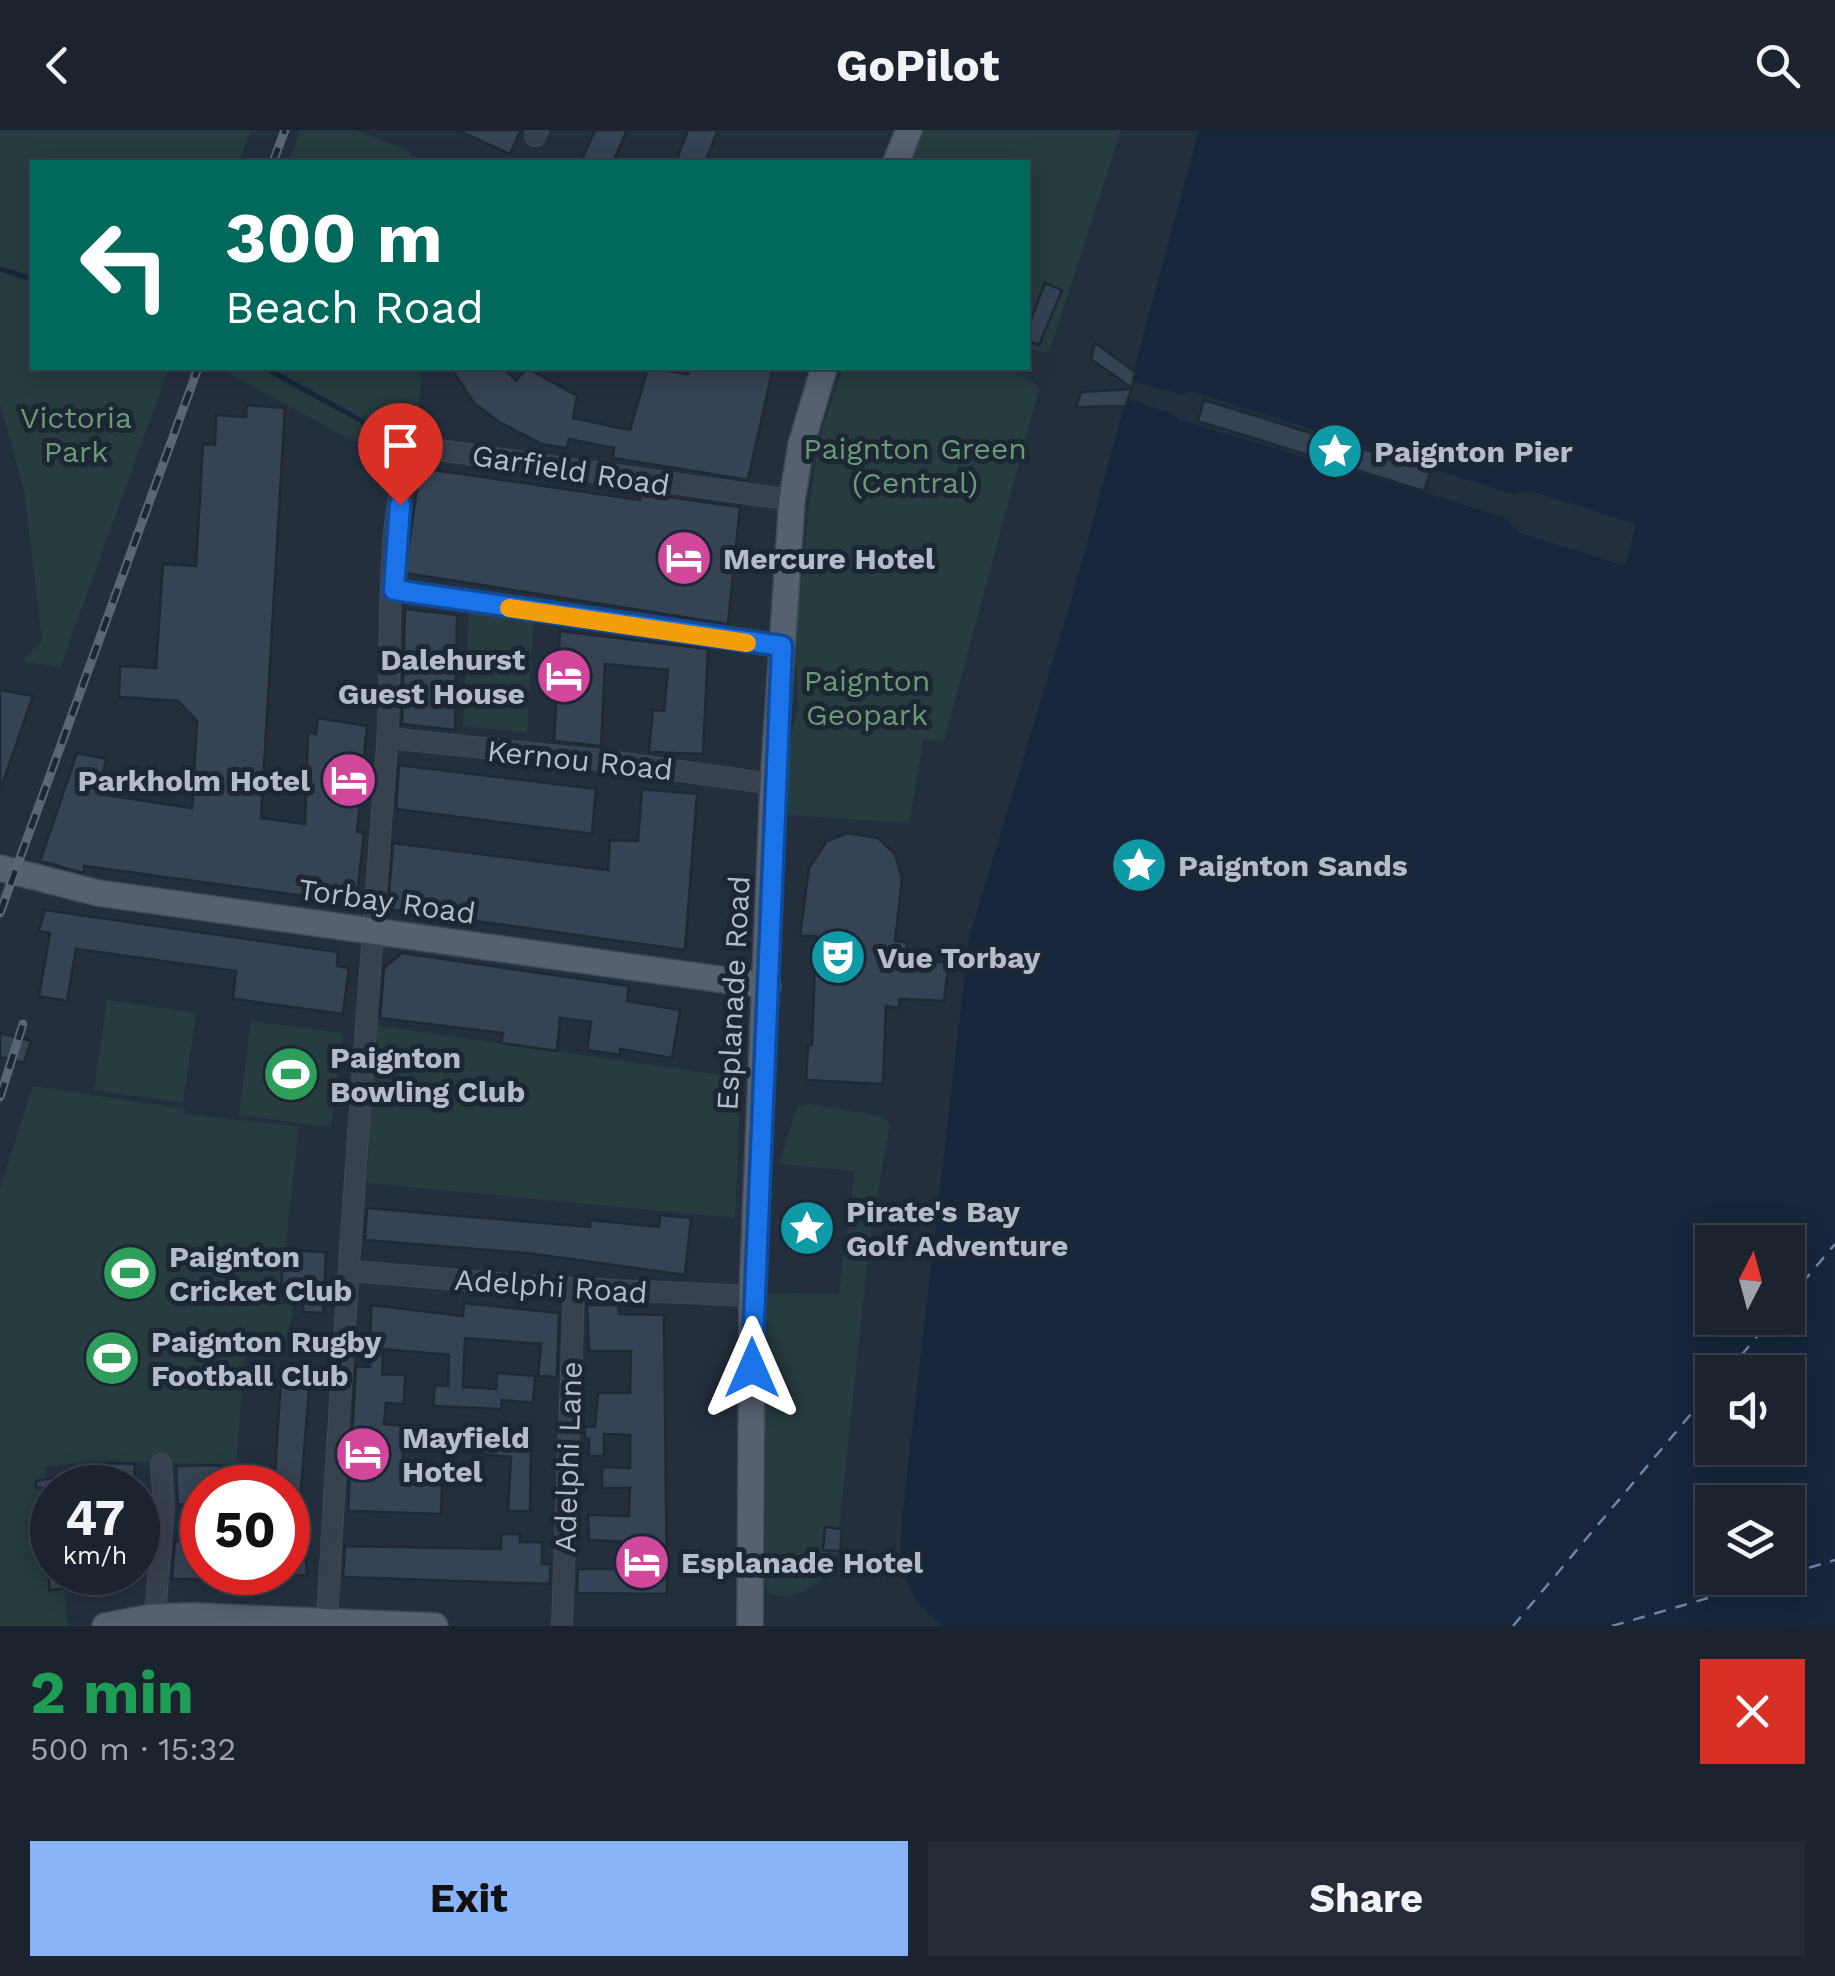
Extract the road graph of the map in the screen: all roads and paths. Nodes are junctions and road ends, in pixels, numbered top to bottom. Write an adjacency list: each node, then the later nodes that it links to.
1 (909, 130): 2 (main road)
2 (897, 160)
3 (823, 370): 4 (main road, Esplanade Road)
4 (792, 500): 5 (street, Garfield Road); 6 (main road, Esplanade Road)
5 (394, 590): 6 (street); 7 (street, Garfield Road)
6 (782, 646): 8 (main road, Esplanade Road)
7 (388, 738): 8 (street, Kernou Road); 10 (street, Garfield Road)
8 (773, 784): 11 (main road, Esplanade Road)
9 (0, 868): 10 (main road, Torbay Road)
10 (371, 932): 11 (main road, Torbay Road); 12 (street, Garfield Road)
11 (768, 986): 14 (main road, Esplanade Road)
12 (351, 1271): 13 (street, Adelphi Road); 17 (street, Garfield Road)
13 (574, 1288): 14 (street, Adelphi Road); 20 (street, Adelphi Lane)
14 (752, 1296): 21 (main road, Esplanade Road)
15 (161, 1464): 16 (street)
16 (153, 1621): 17 (main road); 18 (main road)
17 (328, 1621): 19 (main road)
18 (104, 1626)
19 (435, 1626)
20 (562, 1626)
21 (750, 1626)

